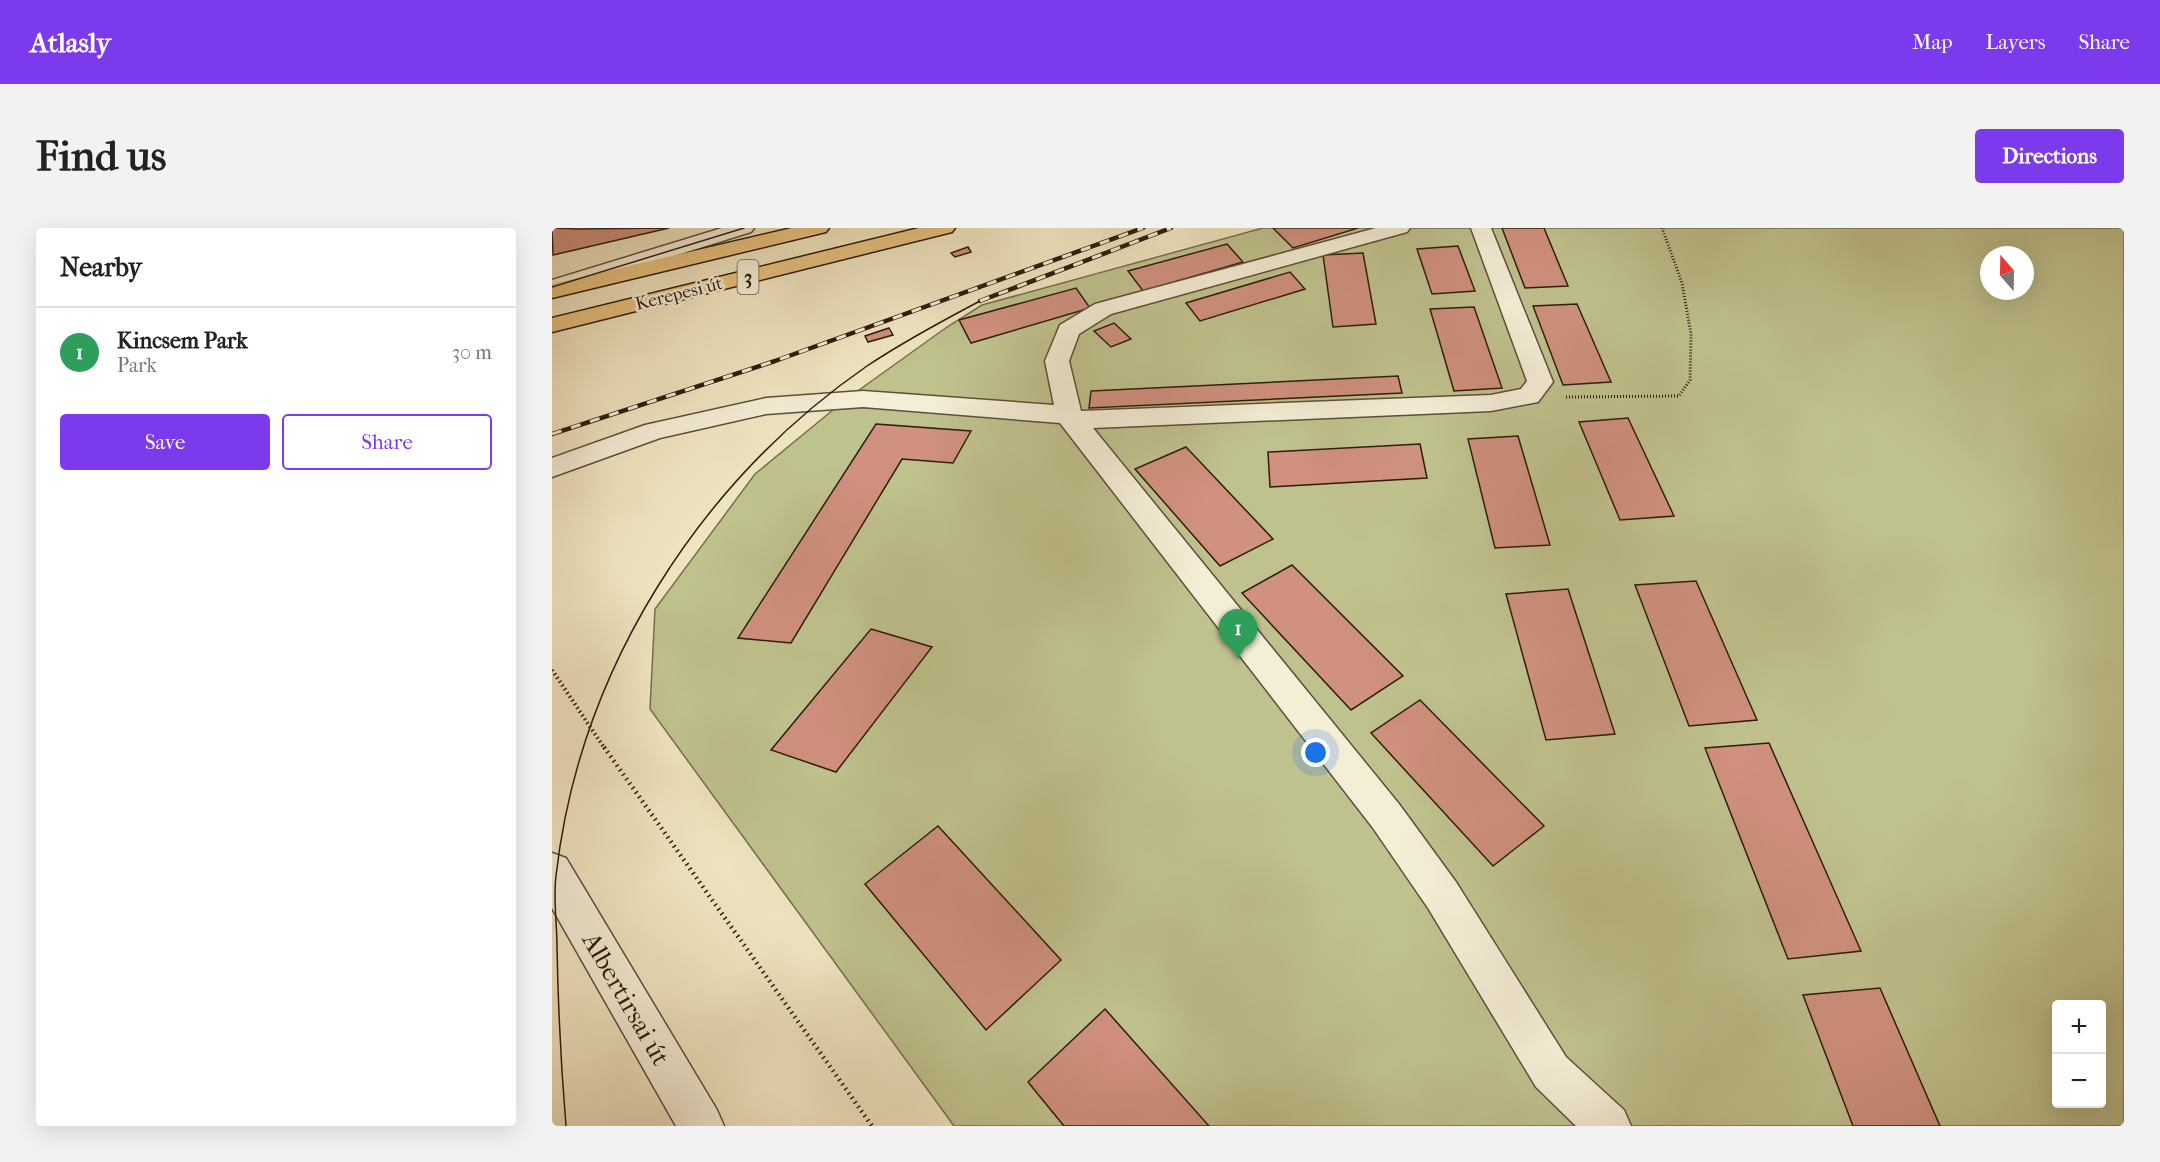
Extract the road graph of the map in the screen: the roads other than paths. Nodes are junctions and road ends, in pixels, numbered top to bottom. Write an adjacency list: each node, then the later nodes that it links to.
1 (744, 228): 6 (street)
2 (819, 228): 6 (main road, Kerepesi út / 3)
3 (945, 228): 7 (main road, Kerepesi út / 3)
4 (1401, 228): 8 (street)
5 (1480, 228): 8 (street)
6 (552, 289)
7 (552, 325)
8 (1070, 417): 9 (street); 12 (street)
9 (552, 468)
10 (552, 871): 11 (street, Albertirsai út)
11 (700, 1126)
12 (1608, 1126)

